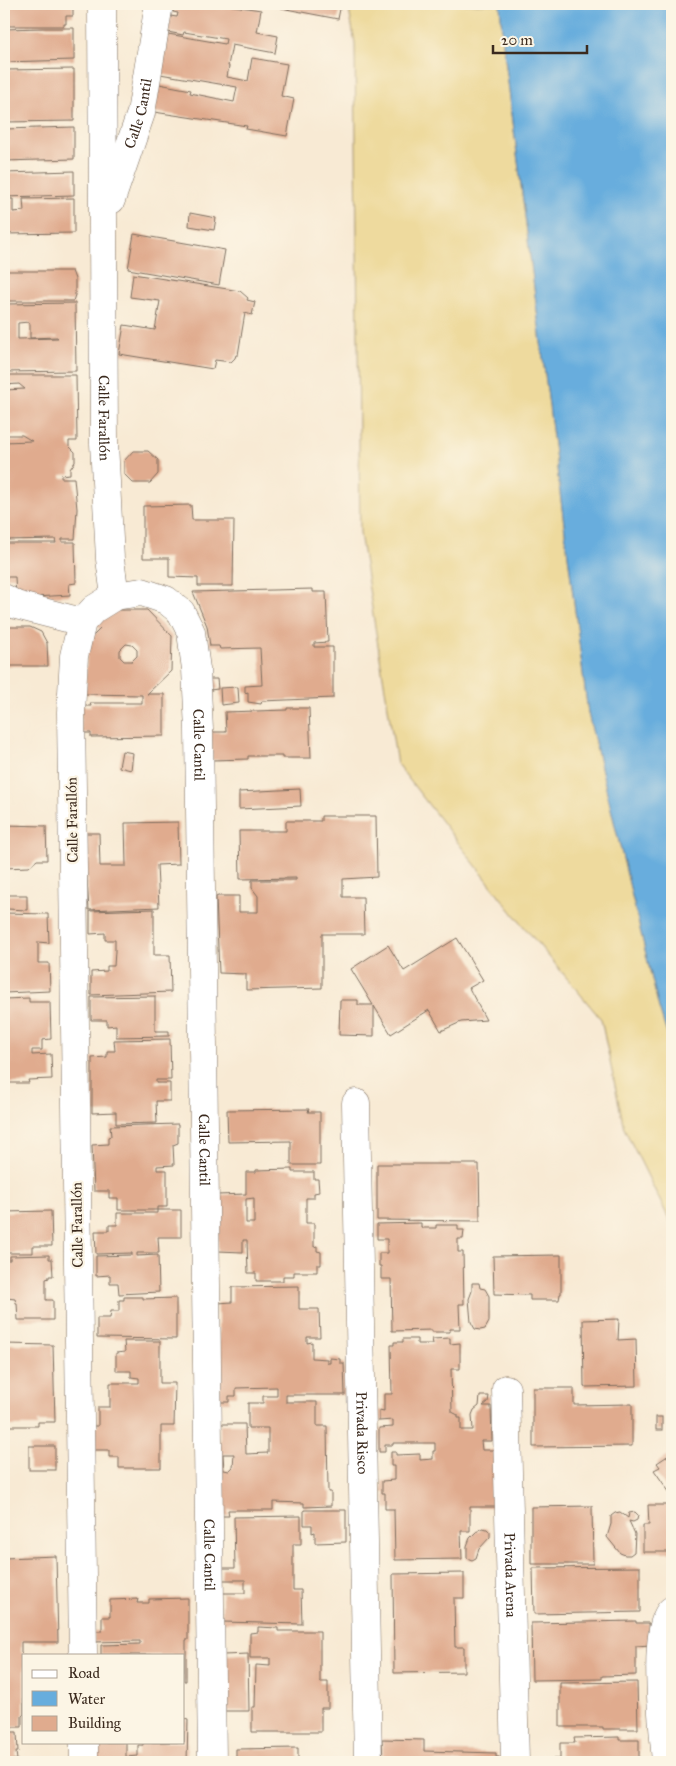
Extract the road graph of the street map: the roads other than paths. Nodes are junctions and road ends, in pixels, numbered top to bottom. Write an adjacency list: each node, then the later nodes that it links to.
1 (102, 4): 3 (street, Calle Farallón)
2 (159, 4): 3 (street, Calle Cantil)
3 (104, 220): 4 (street, Calle Farallón)
4 (115, 596): 6 (street); 13 (street, Calle Cantil)
5 (4, 598): 6 (street)
6 (82, 622): 10 (street, Calle Farallón)
7 (356, 1103): 14 (street, Privada Risco)
8 (506, 1389): 15 (street, Privada Arena)
9 (672, 1610): 16 (street)
10 (83, 1654)
11 (84, 1744): 12 (street)
12 (84, 1762)
13 (212, 1762)
14 (368, 1762)
15 (515, 1762)
16 (666, 1762)

